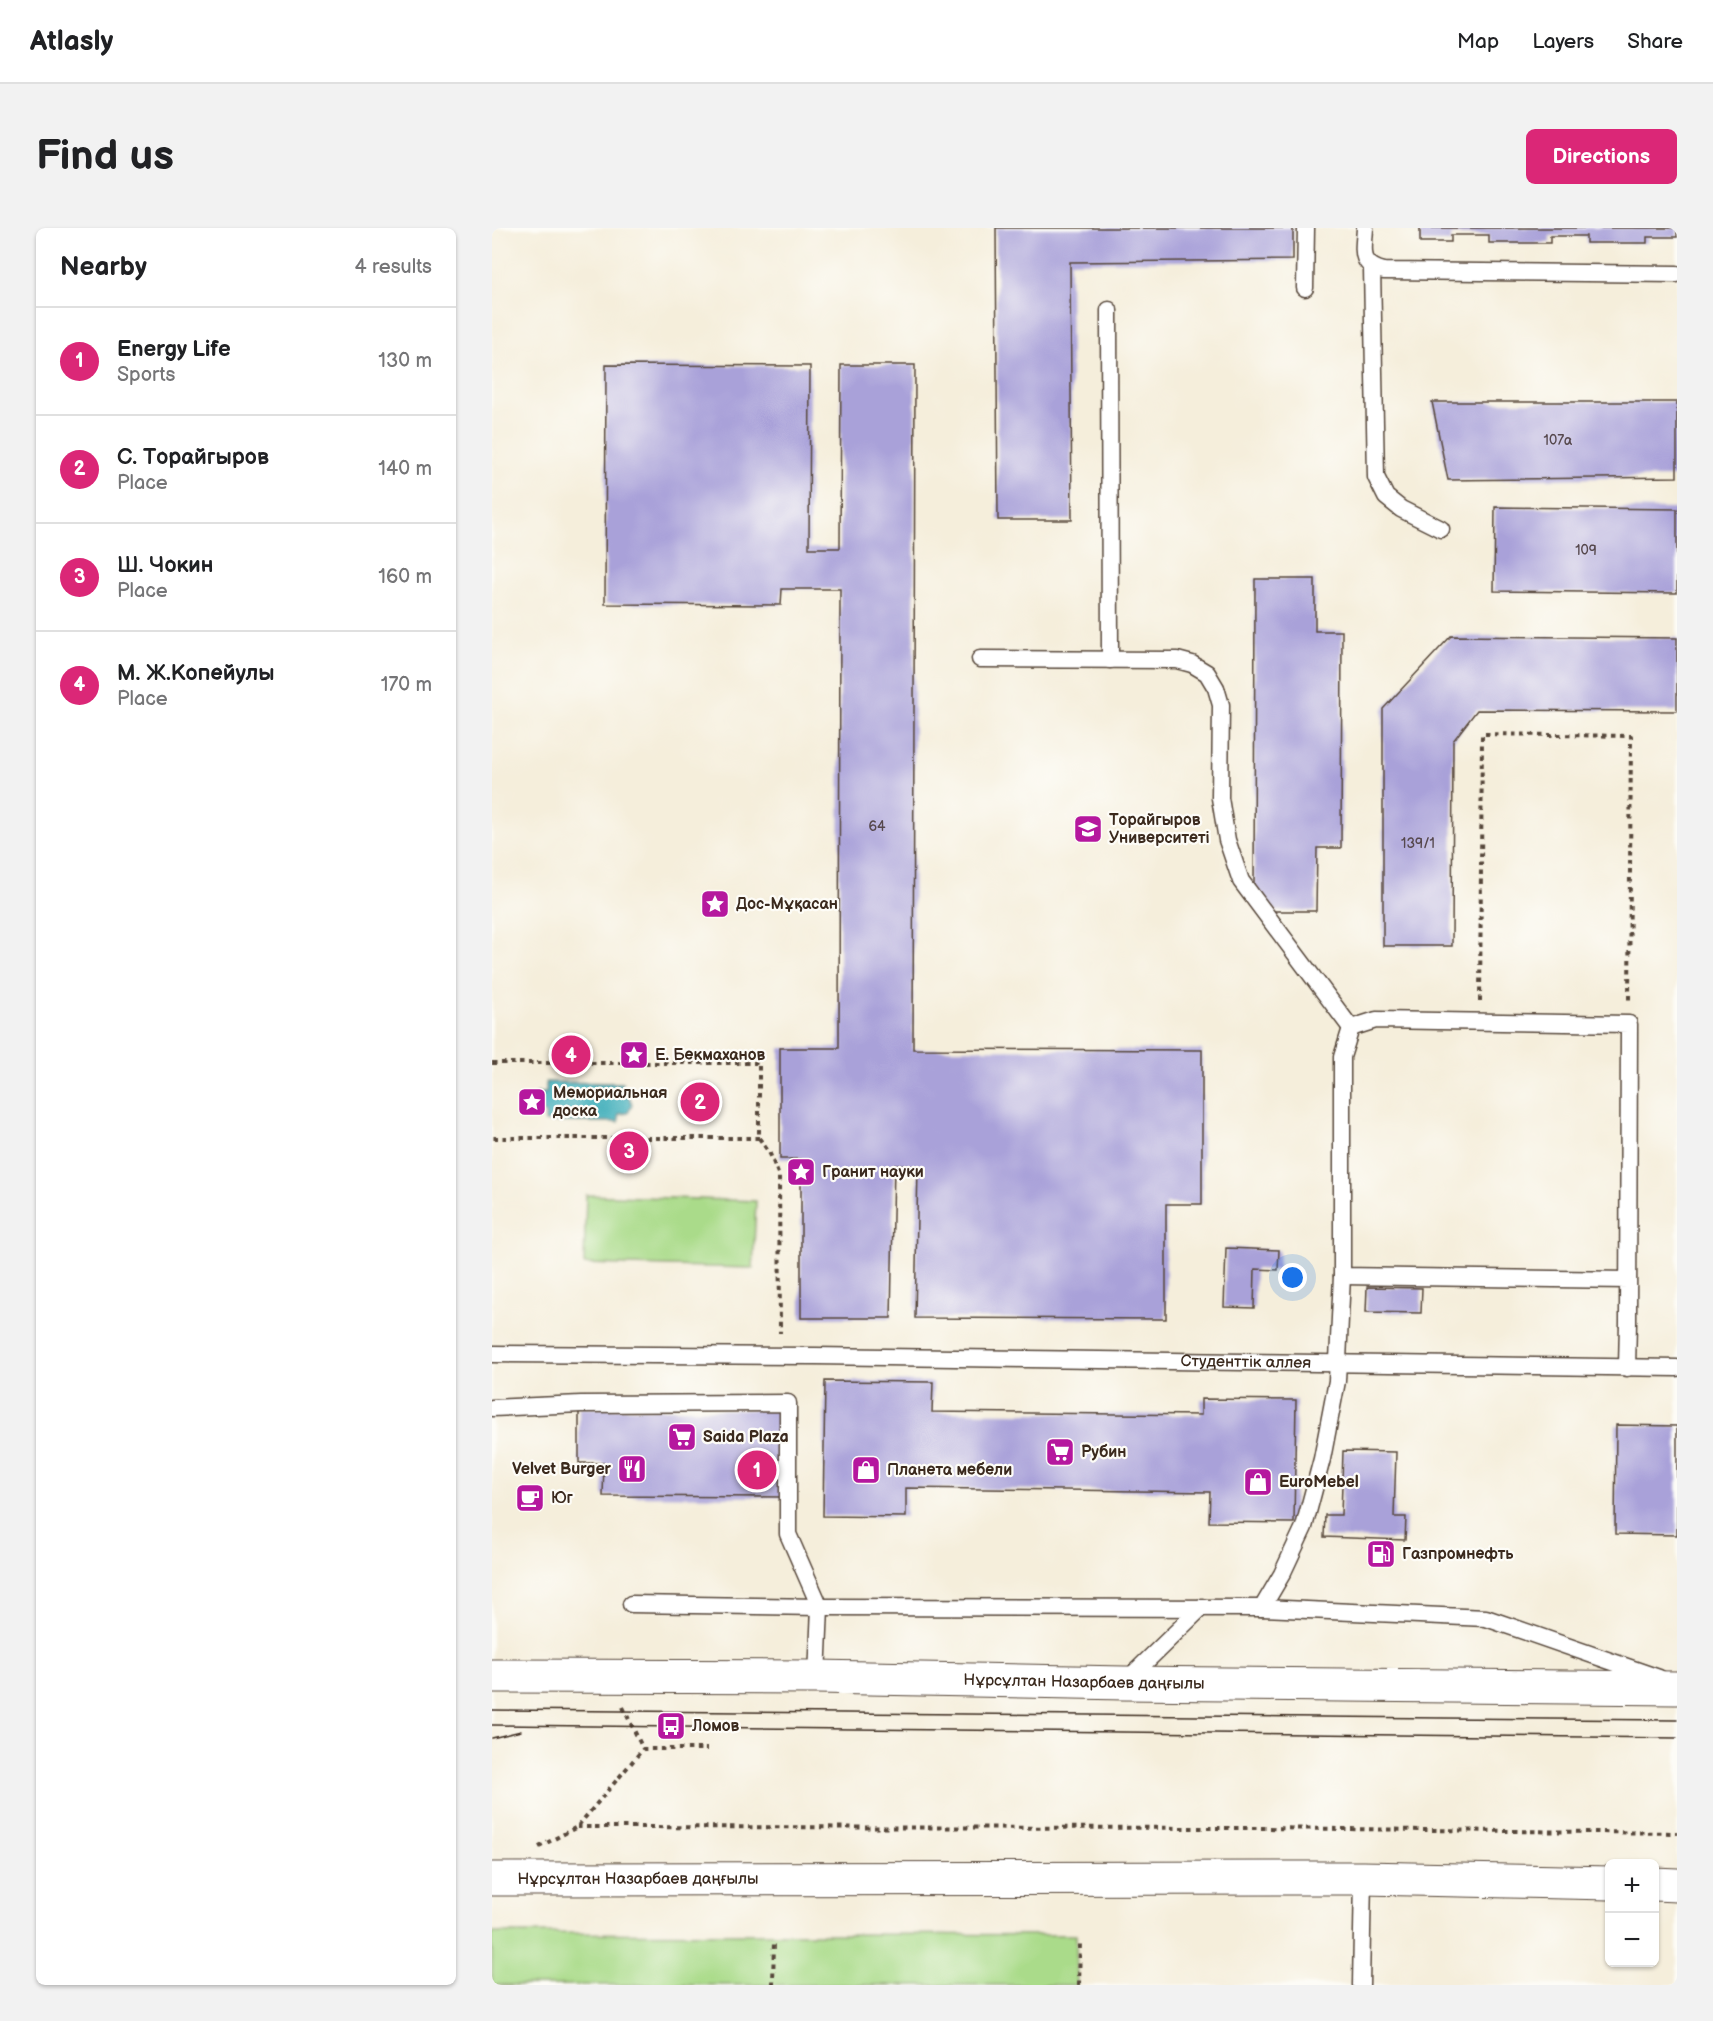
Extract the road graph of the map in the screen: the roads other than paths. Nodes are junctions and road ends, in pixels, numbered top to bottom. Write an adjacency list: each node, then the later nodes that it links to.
1 (1306, 228): 5 (lane)
2 (1365, 228): 3 (lane)
3 (1372, 268): 4 (lane); 7 (lane)
4 (1677, 273)
5 (1305, 288)
6 (1109, 310): 9 (lane)
7 (1441, 530)
8 (980, 659): 9 (lane)
9 (1110, 660): 10 (lane)
10 (1351, 1028): 11 (lane); 12 (lane)
11 (1342, 1276): 12 (lane); 14 (lane)
12 (1628, 1280): 15 (lane)
13 (492, 1354): 14 (lane, Студенттік аллея)
14 (1339, 1362): 15 (lane, Студенттік аллея); 21 (lane)
15 (1627, 1368): 16 (lane, Студенттік аллея)
16 (1677, 1368)
17 (492, 1408): 19 (lane)
18 (632, 1604): 19 (lane)
19 (820, 1607): 20 (lane); 23 (lane)
20 (1202, 1607): 21 (lane); 24 (lane)
21 (1262, 1608): 25 (lane)
22 (492, 1676): 23 (main road, Нұрсұлтан Назарбаев даңғылы)
23 (817, 1677): 24 (main road, Нұрсұлтан Назарбаев даңғылы)
24 (1124, 1683): 25 (main road, Нұрсұлтан Назарбаев даңғылы)
25 (1677, 1686)
26 (1364, 1878): 27 (main road, Нұрсұлтан Назарбаев даңғылы); 28 (main road, Нұрсұлтан Назарбаев даңғылы); 31 (lane)
27 (492, 1879)
28 (1605, 1883)
29 (1659, 1884): 30 (main road)
30 (1677, 1885)
31 (1360, 1985)

